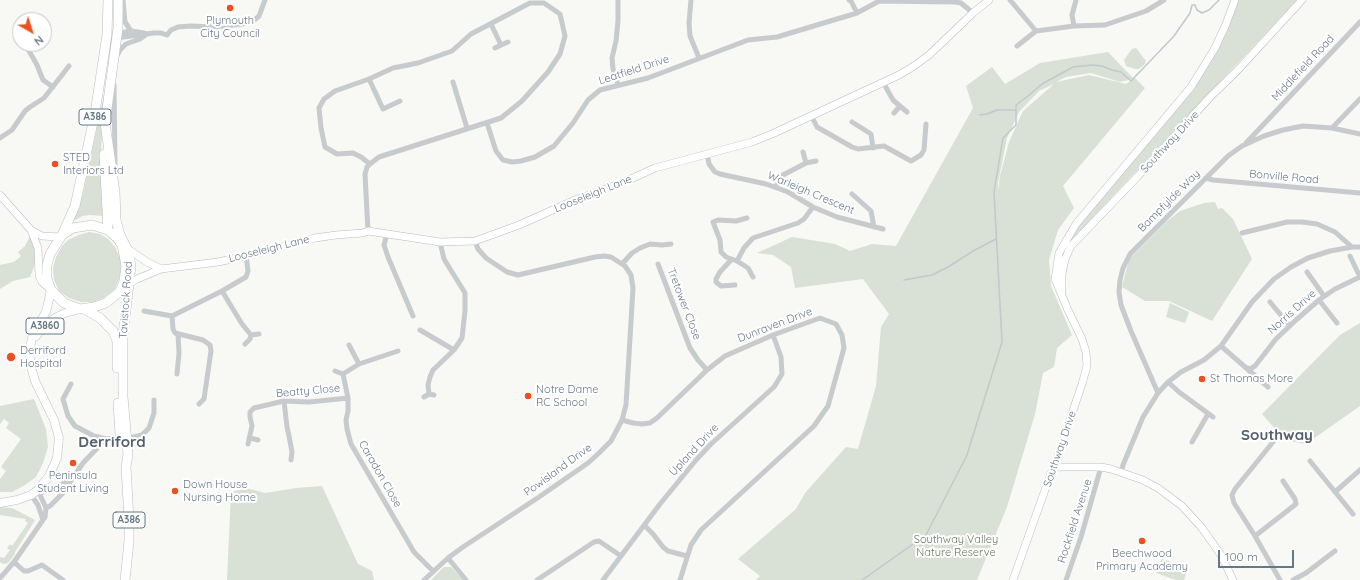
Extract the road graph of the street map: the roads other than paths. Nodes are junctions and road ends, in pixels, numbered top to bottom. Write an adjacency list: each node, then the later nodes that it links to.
1 (108, 0): 23 (highway, Tavistock Road / A386)
2 (118, 0): 23 (highway, Tavistock Road / A386)
3 (123, 0): 20 (street)
4 (265, 0): 22 (street)
5 (618, 0): 35 (street)
6 (691, 0): 29 (street)
7 (849, 0): 15 (street)
8 (897, 0): 15 (street, Leatfield Drive); 16 (street, Leatfield Drive)
9 (989, 0): 16 (street, Looseleigh Lane)
10 (1010, 0): 21 (street)
11 (1076, 0): 19 (street)
12 (1164, 0): 19 (street)
13 (1234, 0): 102 (street, Southway Drive)
14 (1302, 0): 102 (street, Southway Drive)
15 (857, 13): 29 (street, Leatfield Drive)
16 (973, 13): 34 (street, Looseleigh Lane)
17 (1360, 22): 50 (street, Middlefield Road)
18 (491, 24): 25 (street); 32 (street); 47 (street)
19 (1074, 26): 21 (street)
20 (130, 31): 22 (street); 23 (street)
21 (1036, 31): 26 (street)
22 (147, 34): 23 (street); 30 (street)
23 (111, 36): 30 (highway, Tavistock Road / A386); 80 (highway, Tavistock Road / A386)
24 (508, 42): 25 (street)
25 (501, 45): 27 (street)
26 (1017, 46)
27 (495, 48)
28 (30, 52): 36 (street)
29 (698, 58): 35 (street, Leatfield Drive)
30 (114, 61): 46 (street, Tavistock Road); 53 (highway, Tavistock Road / A386)
31 (69, 66): 36 (street)
32 (369, 79): 40 (street); 62 (street)
33 (453, 82): 37 (street)
34 (883, 82): 41 (street); 44 (street, Looseleigh Lane)
35 (618, 85): 47 (street, Leatfield Drive)
36 (53, 88): 55 (street)
37 (456, 92): 38 (street); 49 (street)
38 (449, 94)
39 (1360, 99): 51 (street)
40 (400, 101)
41 (900, 106): 42 (street); 43 (street)
42 (908, 112)
43 (894, 113)
44 (811, 115): 57 (street); 59 (street, Looseleigh Lane)
45 (852, 122): 57 (street)
46 (115, 123): 53 (street, Tavistock Road); 65 (street)
47 (487, 123): 49 (street)
48 (926, 124): 57 (street)
49 (467, 128): 62 (street)
50 (1260, 128): 54 (street); 56 (street, Middlefield Road)
51 (1332, 128): 52 (street, Bampfylde Way); 54 (street, Bampfylde Way)
52 (1360, 134)
53 (107, 136): 65 (highway, Tavistock Road / A386); 74 (highway, Tavistock Road / A386)
54 (1264, 136): 56 (street, Bampfylde Way)
55 (0, 138)
56 (1242, 146): 63 (street, Bampfylde Way)
57 (873, 148)
58 (803, 152): 61 (street)
59 (707, 153): 64 (street, Warleigh Crescent); 81 (street, Looseleigh Lane)
60 (816, 161): 61 (street)
61 (806, 163): 64 (street)
62 (370, 164): 75 (street)
63 (1206, 178): 67 (street, Bonville Road); 132 (street, Bampfylde Way)
64 (776, 188): 69 (street, Warleigh Crescent)
65 (115, 192): 84 (highway, Tavistock Road / A386)
66 (852, 194): 71 (street, Warleigh Crescent)
67 (1360, 194)
68 (0, 195): 73 (street)
69 (813, 207): 71 (street, Warleigh Crescent); 90 (street)
70 (747, 218): 76 (street)
71 (874, 227): 72 (street, Warleigh Crescent)
72 (883, 229)
73 (31, 230): 80 (street); 99 (street)
74 (108, 230): 80 (highway); 84 (highway)
75 (368, 232): 78 (street, Looseleigh Lane); 87 (street, Looseleigh Lane)
76 (716, 232): 79 (street); 89 (street)
77 (1242, 233): 85 (street)
78 (387, 234): 82 (street, Looseleigh Lane); 109 (street)
79 (710, 234)
80 (61, 236): 99 (highway)
81 (475, 241): 82 (street, Looseleigh Lane); 91 (street)
82 (440, 242): 120 (street)
83 (671, 244): 91 (street)
84 (124, 246): 93 (street); 97 (highway, Tavistock Road / A386); 100 (highway)
85 (1352, 247): 86 (street); 119 (street)
86 (1360, 247)
87 (246, 256): 93 (street, Looseleigh Lane); 101 (street)
88 (1350, 256): 96 (street)
89 (731, 260): 90 (street); 98 (street)
90 (737, 261): 95 (street)
91 (622, 264): 138 (street, Powisland Drive)
92 (658, 264): 125 (street, Tretower Close)
93 (161, 269): 97 (street, Looseleigh Lane)
94 (1307, 272): 103 (street)
95 (753, 277)
96 (1360, 277): 103 (street, Norris Drive)
97 (130, 284): 100 (street, Looseleigh Lane); 140 (highway, Tavistock Road / A386)
98 (735, 285)
99 (51, 290): 106 (highway); 122 (main road, A3860)
100 (121, 290): 106 (highway)
101 (222, 291): 108 (street); 115 (street)
102 (1062, 295): 148 (street, Southway Drive)
103 (1324, 296): 104 (street, Norris Drive)
104 (1319, 300): 110 (street); 111 (street, Norris Drive)
105 (1270, 302): 111 (street)
106 (82, 309): 122 (main road, A3860); 140 (highway, Tavistock Road / A386)
107 (144, 311): 108 (street)
108 (172, 316): 113 (street)
109 (413, 316)
110 (1337, 323)
111 (1290, 326): 124 (street, Norris Drive)
112 (420, 330): 120 (street)
113 (178, 334): 127 (street); 137 (street)
114 (259, 334): 115 (street)
115 (252, 335): 117 (street)
116 (773, 335): 125 (street, Dunraven Drive); 160 (street, Upland Drive); 164 (street, Dunraven Drive)
117 (245, 344)
118 (349, 345): 123 (street)
119 (1221, 346): 124 (street); 129 (street)
120 (454, 350): 133 (street)
121 (398, 351): 123 (street)
122 (30, 361): 154 (main road, A3860)
123 (359, 364): 128 (street)
124 (1245, 367): 131 (street)
125 (707, 370): 138 (street, Dunraven Drive)
126 (335, 371): 128 (street)
127 (177, 374)
128 (343, 374): 134 (street, Caradon Close)
129 (1168, 382): 132 (street); 144 (street)
130 (72, 384): 142 (street)
131 (1268, 387)
132 (1158, 393): 151 (street)
133 (429, 396)
134 (348, 398): 136 (street, Beatty Close); 167 (street, Caradon Close)
135 (154, 400): 140 (street)
136 (284, 401): 141 (street, Beatty Close); 146 (street)
137 (199, 404)
138 (622, 420): 165 (street, Powisland Drive)
139 (1277, 437): 161 (street)
140 (123, 438): 142 (street); 170 (highway, Tavistock Road / A386)
141 (250, 438): 143 (street); 145 (street, Beatty Close)
142 (106, 439): 152 (street)
143 (258, 440)
144 (1192, 442)
145 (248, 444)
146 (291, 460)
147 (1310, 461): 155 (street)
148 (1056, 465): 149 (street); 176 (street, Southway Drive)
149 (1101, 468): 151 (street); 177 (street, Rockfield Avenue)
150 (1360, 470): 155 (street)
151 (1121, 472): 178 (street)
152 (71, 480): 154 (street); 157 (street)
153 (1283, 481): 161 (street)
154 (35, 492): 156 (main road); 157 (street); 159 (street)
155 (1335, 492): 158 (street)
156 (0, 503)
157 (46, 508): 159 (street)
158 (1353, 514)
159 (43, 520): 166 (street)
160 (644, 526): 163 (street, Upland Drive); 164 (street)
161 (1255, 536): 179 (street)
162 (1335, 551): 180 (street)
163 (621, 556): 173 (street); 174 (street, Upland Drive)
164 (687, 556): 175 (street, Dunraven Drive)
165 (448, 558): 167 (street, Powisland Drive); 172 (street)
166 (14, 562): 168 (street); 169 (street)
167 (433, 571): 171 (street, Powisland Drive)
168 (0, 578)
169 (63, 580)
170 (124, 580)
171 (424, 580)
172 (466, 580)
173 (537, 580)
174 (603, 580)
175 (680, 580)
176 (1013, 580)
177 (1066, 580)
178 (1233, 580)
179 (1280, 580)
180 (1294, 580)

